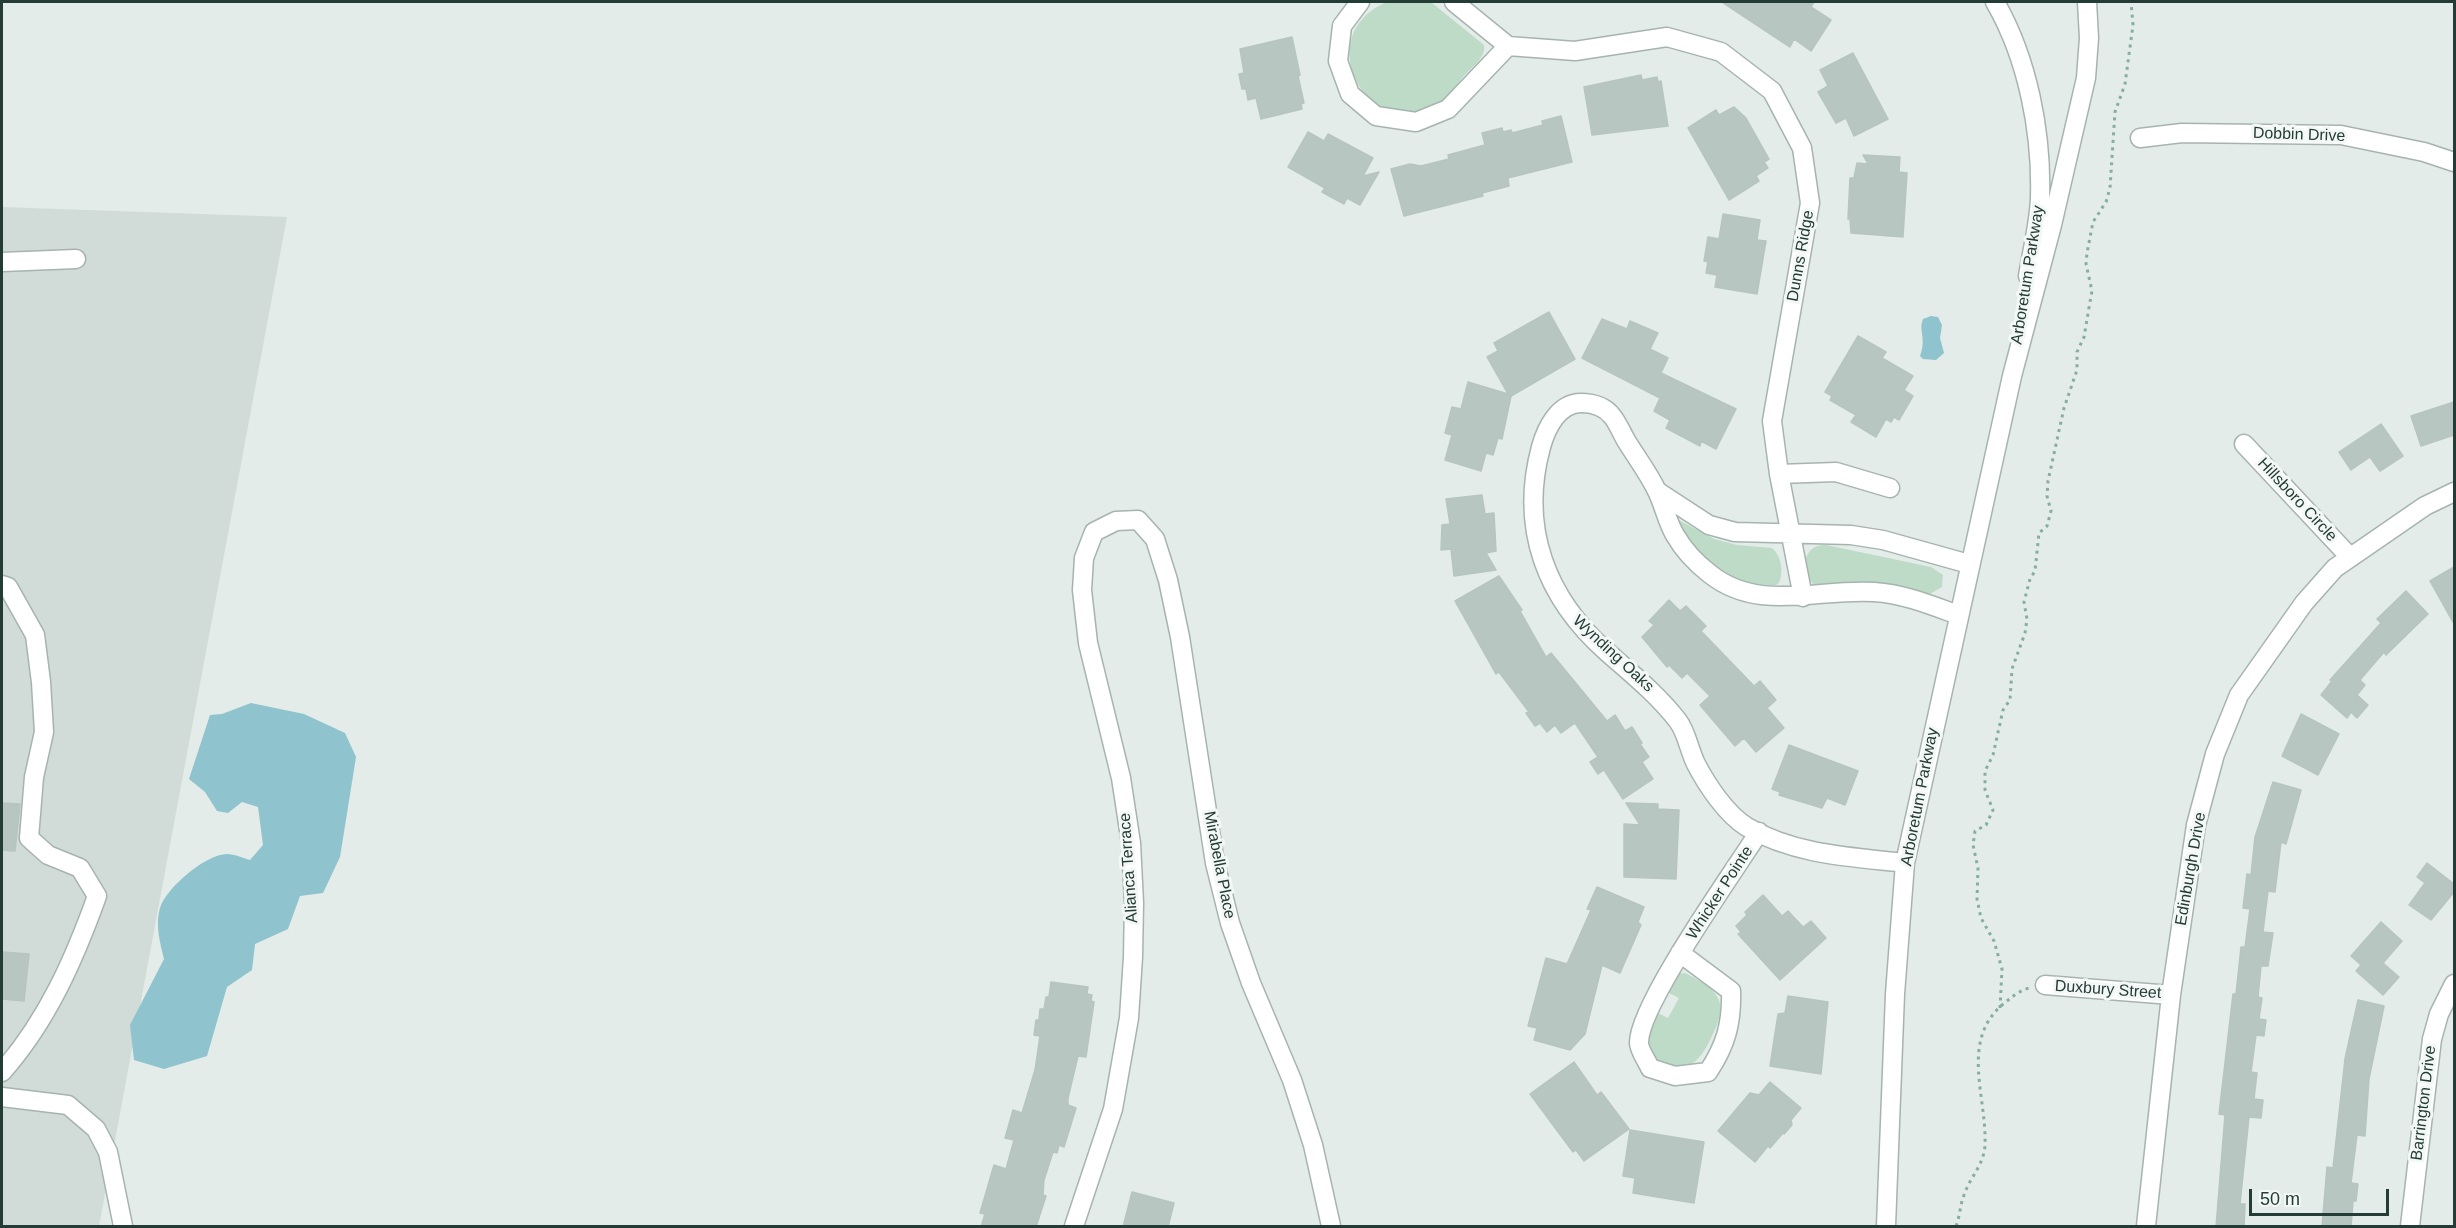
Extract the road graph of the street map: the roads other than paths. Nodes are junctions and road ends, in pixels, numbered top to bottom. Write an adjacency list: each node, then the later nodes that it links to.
1 (1360, 2): 5 (street)
2 (1454, 2): 5 (street)
3 (1995, 2): 10 (street, Arboretum Parkway)
4 (2087, 2): 10 (street, Arboretum Parkway)
5 (1508, 46): 12 (street, Dunns Ridge)
6 (2140, 138): 7 (street, Dobbin Drive)
7 (2454, 162)
8 (76, 259): 9 (street)
9 (2, 262)
10 (2012, 376): 19 (street, Arboretum Parkway)
11 (2244, 444): 18 (street, Hillsboro Circle)
12 (1779, 474): 13 (street); 17 (street, Dunns Ridge)
13 (1890, 488)
14 (1657, 491): 17 (street, Wynding Oaks); 21 (street, Wynding Oaks); 23 (street, Wynding Oaks)
15 (2454, 492): 18 (street, Edinburgh Drive)
16 (1116, 521): 32 (street, Alianca Terrace); 33 (street, Mirabella Place)
17 (1793, 534): 19 (street, Wynding Oaks); 21 (street, Dunns Ridge)
18 (2349, 556): 28 (street, Edinburgh Drive)
19 (1969, 564): 22 (street, Arboretum Parkway)
20 (2, 585): 29 (street)
21 (1803, 597): 22 (street, Wynding Oaks)
22 (1958, 615): 24 (street, Arboretum Parkway)
23 (1759, 832): 24 (street, Wynding Oaks); 25 (street, Whicker Pointe)
24 (1905, 863): 34 (street, Arboretum Parkway)
25 (1680, 953): 25 (street, Whicker Pointe)
26 (2454, 984): 36 (street, Barrington Drive)
27 (2045, 986): 28 (street, Duxbury Street)
28 (2171, 995): 35 (street, Edinburgh Drive)
29 (2, 1072)
30 (2, 1097): 31 (street)
31 (123, 1227)
32 (1074, 1227)
33 (1331, 1227)
34 (1886, 1227)
35 (2146, 1227)
36 (2410, 1227)

